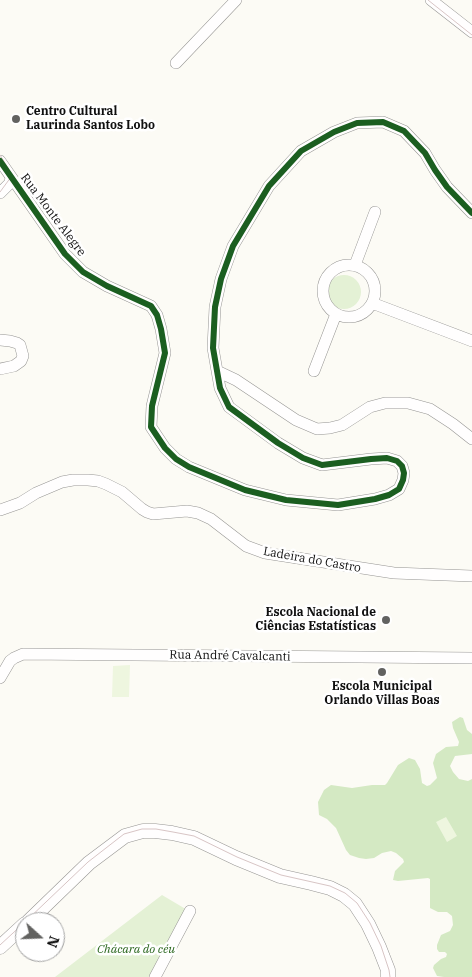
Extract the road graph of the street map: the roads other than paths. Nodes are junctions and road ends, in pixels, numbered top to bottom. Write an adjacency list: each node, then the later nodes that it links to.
1 (236, 0): 4 (street)
2 (431, 0): 3 (street)
3 (472, 32)
4 (176, 63)
5 (0, 160): 6 (street, Rua Monte Alegre)
6 (11, 177): 7 (street); 16 (street, Rua Monte Alegre)
7 (0, 193)
8 (375, 212): 10 (street)
9 (472, 213): 16 (street)
10 (356, 265): 11 (street); 12 (street)
11 (372, 303): 12 (street); 14 (street)
12 (336, 314): 17 (street)
13 (0, 340): 15 (street)
14 (472, 341)
15 (0, 369)
16 (217, 371): 18 (street)
17 (314, 371)
18 (472, 439)
19 (0, 510): 20 (street, Ladeira do Castro)
20 (472, 576)
21 (472, 658): 22 (street, Rua André Cavalcanti)
22 (0, 678)
23 (190, 911): 27 (street)
24 (38, 912): 28 (street)
25 (15, 933): 26 (street)
26 (0, 947)
27 (155, 977)
28 (388, 977)

